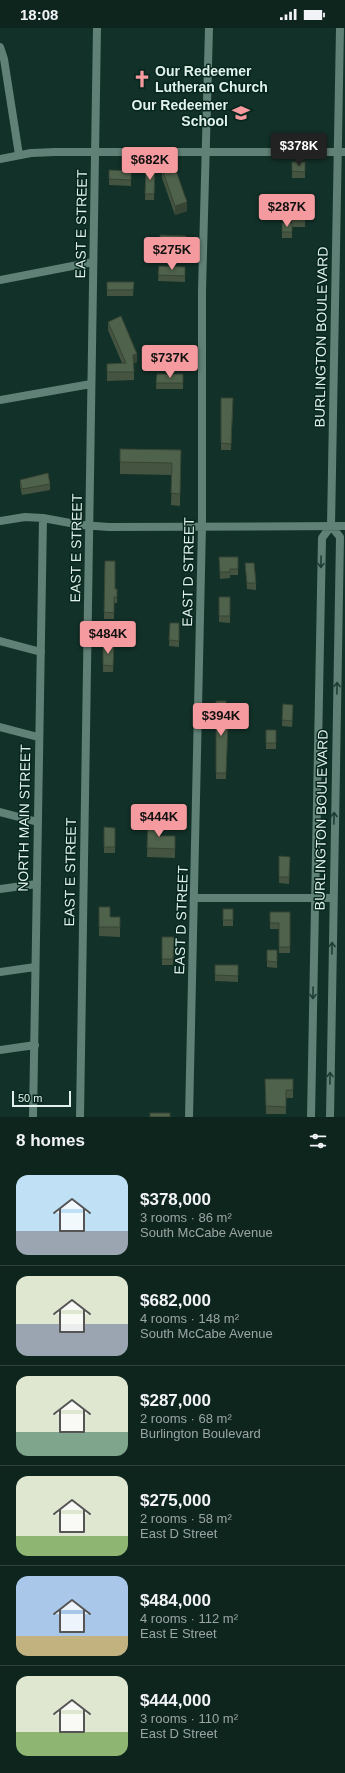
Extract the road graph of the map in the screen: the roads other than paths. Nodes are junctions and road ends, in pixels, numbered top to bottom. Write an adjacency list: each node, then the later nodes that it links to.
1 (97, 28): 6 (street, EAST E STREET)
2 (209, 28): 5 (street, EAST D STREET)
3 (340, 28): 7 (street, BURLINGTON BOULEVARD)
4 (0, 48): 8 (street)
5 (206, 151): 6 (street); 7 (street); 17 (street, EAST D STREET)
6 (95, 152): 8 (street); 10 (street, EAST E STREET)
7 (342, 152): 18 (street, BURLINGTON BOULEVARD)
8 (18, 155): 9 (street)
9 (0, 159)
10 (93, 262): 11 (street); 12 (street, EAST E STREET)
11 (0, 280)
12 (91, 384): 13 (street); 16 (street, EAST E STREET)
13 (0, 400)
14 (42, 518): 15 (street); 16 (street); 21 (street, NORTH MAIN STREET)
15 (0, 521)
16 (89, 525): 17 (street); 36 (street, EAST E STREET)
17 (202, 526): 18 (street); 28 (street, EAST D STREET)
18 (331, 526): 19 (street); 29 (street, BURLINGTON BOULEVARD, one-way to 29); 30 (street, BURLINGTON BOULEVARD, one-way to 18)
19 (345, 526)
20 (0, 641): 21 (street)
21 (41, 652): 23 (street, NORTH MAIN STREET)
22 (0, 727): 23 (street)
23 (38, 737): 25 (street, NORTH MAIN STREET)
24 (0, 812): 25 (street)
25 (38, 822): 26 (street, NORTH MAIN STREET)
26 (37, 884): 27 (street); 31 (street, NORTH MAIN STREET)
27 (0, 889)
28 (194, 898): 29 (street); 37 (street, EAST D STREET)
29 (314, 898): 30 (street); 38 (street, BURLINGTON BOULEVARD, one-way to 38)
30 (332, 898): 39 (street, BURLINGTON BOULEVARD, one-way to 30)
31 (35, 967): 32 (street); 33 (street, NORTH MAIN STREET)
32 (0, 972)
33 (35, 1045): 34 (street); 35 (street, NORTH MAIN STREET)
34 (0, 1050)
35 (33, 1117)
36 (80, 1117)
37 (189, 1117)
38 (310, 1117)
39 (330, 1117)

